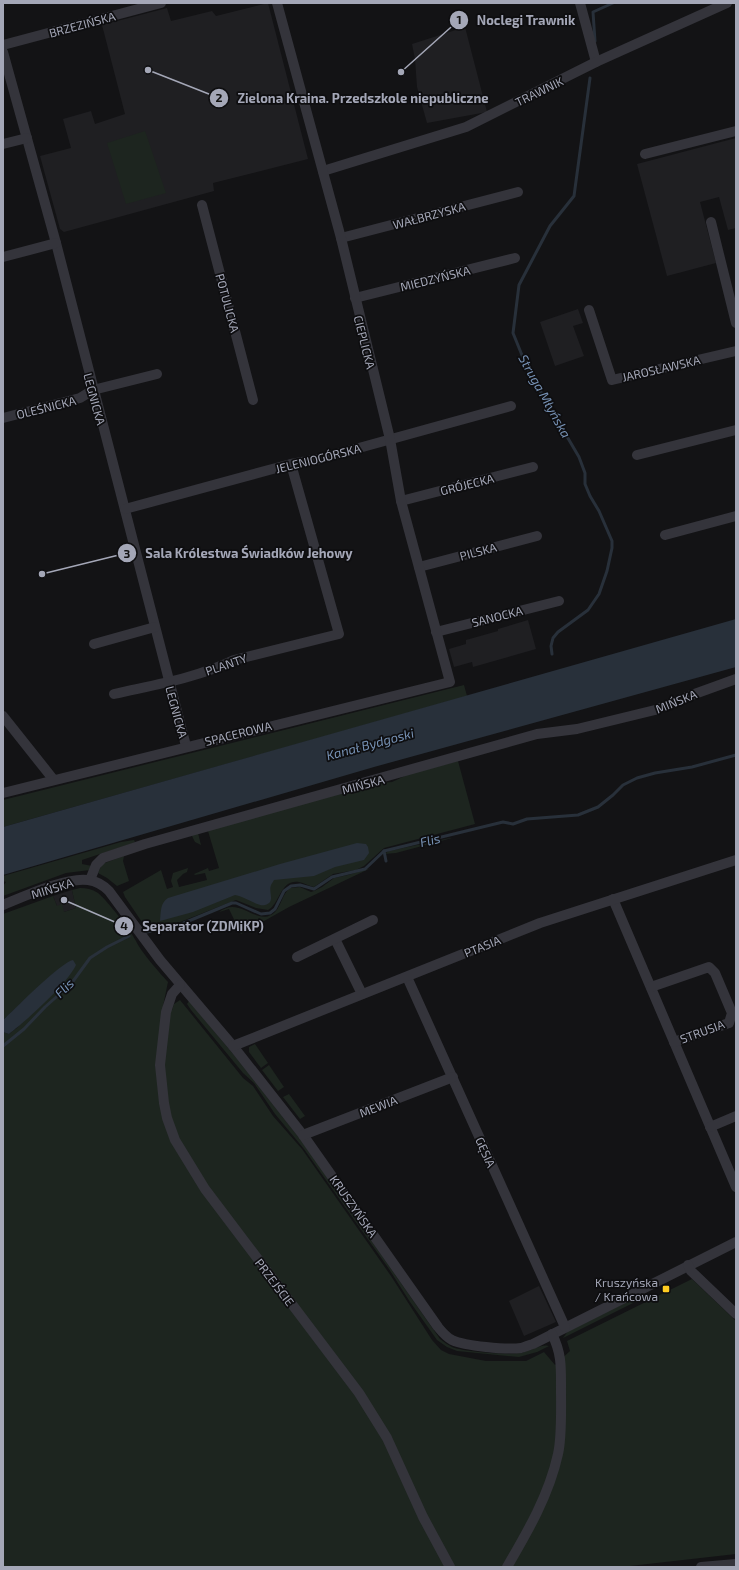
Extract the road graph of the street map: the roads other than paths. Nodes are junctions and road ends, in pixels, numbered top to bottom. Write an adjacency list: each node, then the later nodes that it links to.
1 (161, 3): 5 (street, BRZEZIŃSKA)
2 (277, 3): 12 (street, CIEPLICKA)
3 (580, 3): 7 (street)
4 (727, 3): 7 (street, TRAWNIK)
5 (3, 45)
6 (3, 52): 9 (street, LEGNICKA)
7 (596, 62): 12 (street, TRAWNIK)
8 (736, 131): 11 (street)
9 (27, 138): 10 (street); 17 (street, LEGNICKA)
10 (3, 144)
11 (645, 154)
12 (323, 171): 16 (street, CIEPLICKA)
13 (518, 192): 16 (street, WAŁBRZYSKA)
14 (202, 205): 26 (street, POTULICKA)
15 (711, 222): 22 (street)
16 (341, 238): 20 (street, CIEPLICKA)
17 (56, 243): 18 (street); 25 (street, LEGNICKA)
18 (3, 257)
19 (515, 258): 20 (street, MIEDZYŃSKA)
20 (355, 298): 30 (street, CIEPLICKA)
21 (589, 310): 23 (street, JAROSŁAWSKA)
22 (736, 322)
23 (736, 351)
24 (157, 374): 25 (street, OLEŚNICKA)
25 (93, 390): 28 (street, OLEŚNICKA); 35 (street, LEGNICKA)
26 (253, 400)
27 (510, 406): 30 (street, JELENIOGÓRSKA)
28 (3, 418)
29 (736, 430): 31 (street)
30 (390, 439): 32 (street, JELENIOGÓRSKA); 34 (street, CIEPLICKA)
31 (637, 455)
32 (291, 464): 35 (street, JELENIOGÓRSKA); 45 (street, PLANTY)
33 (533, 467): 34 (street, GRÓJECKA)
34 (401, 501): 39 (street, CIEPLICKA)
35 (125, 509): 41 (street, LEGNICKA)
36 (736, 516): 37 (street)
37 (665, 535)
38 (537, 536): 39 (street, PILSKA)
39 (419, 567): 42 (street, CIEPLICKA)
40 (559, 601): 42 (street, SANOCKA)
41 (155, 627): 43 (street); 45 (street, LEGNICKA)
42 (436, 632): 46 (street, CIEPLICKA)
43 (94, 644)
44 (736, 679): 53 (street, MIŃSKA)
45 (169, 681): 47 (street, PLANTY); 49 (street, LEGNICKA)
46 (450, 682): 49 (street, SPACEROWA)
47 (114, 694)
48 (3, 716): 50 (street)
49 (186, 746): 50 (street, SPACEROWA)
50 (53, 779): 51 (street, SPACEROWA)
51 (3, 793)
52 (736, 860): 54 (street, PTASIA)
53 (90, 880): 55 (street, MIŃSKA); 60 (street, KRUSZYŃSKA)
54 (613, 899): 59 (street, PTASIA); 61 (street, STRUSIA)
55 (3, 905)
56 (373, 920): 57 (street)
57 (335, 939): 58 (street); 62 (street)
58 (297, 957)
59 (407, 976): 62 (street, PTASIA); 65 (street, GĘSIA)
60 (180, 985): 64 (street, KRUSZYŃSKA); 76 (street, PRZEJŚCIE)
61 (651, 987): 63 (street, STRUSIA); 63 (street, STRUSIA)
62 (362, 994): 64 (street, PTASIA)
63 (674, 1042): 67 (street, STRUSIA)
64 (233, 1046): 68 (street, KRUSZYŃSKA)
65 (453, 1077): 68 (street, MEWIA); 73 (street, GĘSIA)
66 (736, 1116): 67 (street)
67 (710, 1127): 69 (street, STRUSIA)
68 (303, 1136): 74 (street, KRUSZYŃSKA)
69 (736, 1187)
70 (736, 1242): 71 (street, KRUSZYŃSKA)
71 (688, 1265): 72 (street); 73 (street, KRUSZYŃSKA)
72 (736, 1314)
73 (565, 1327): 74 (street, KRUSZYŃSKA)
74 (552, 1334): 77 (street)
75 (736, 1564): 78 (street)
76 (450, 1567)
77 (507, 1567)
78 (701, 1567)

